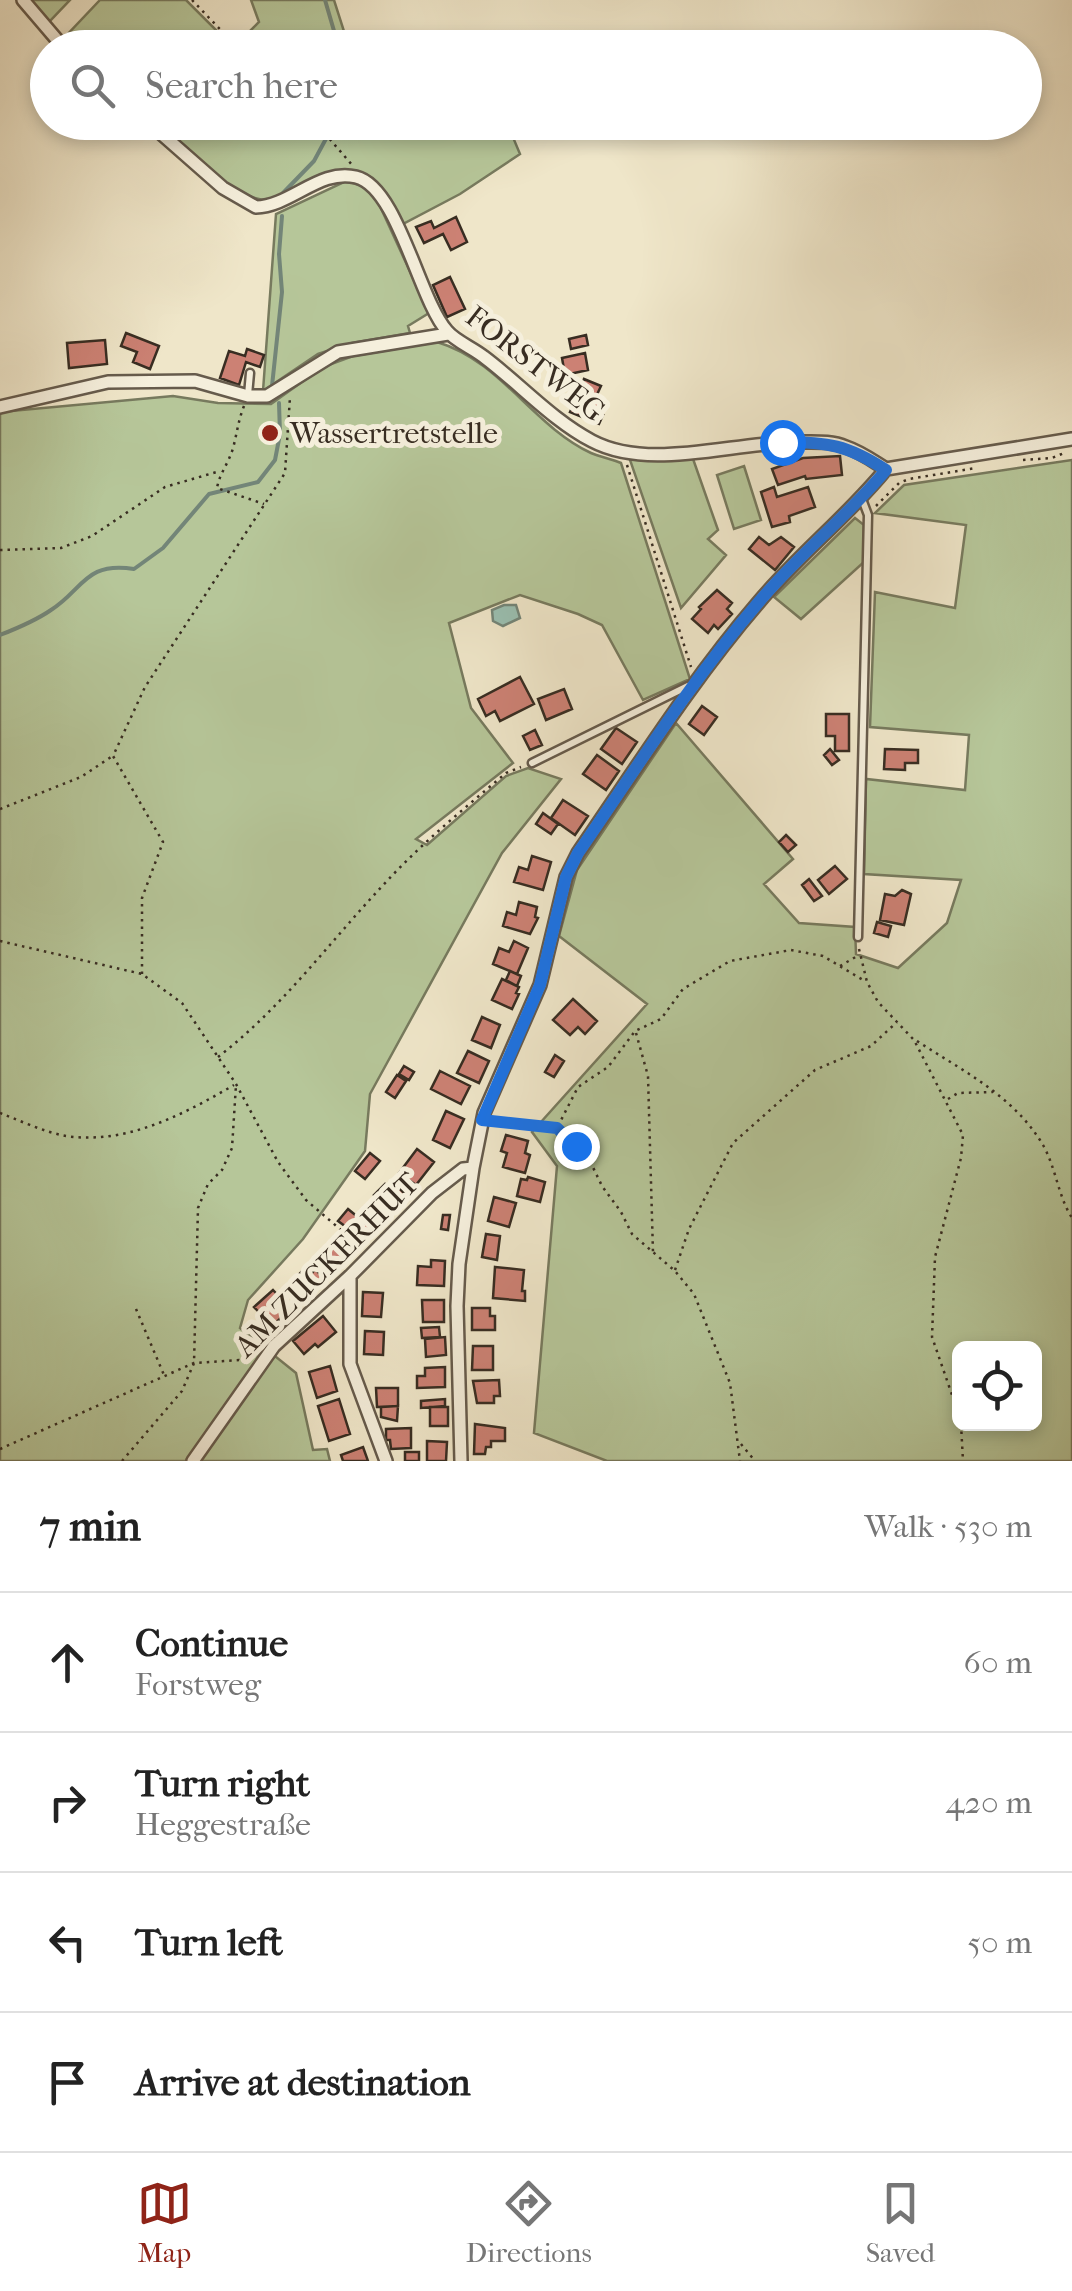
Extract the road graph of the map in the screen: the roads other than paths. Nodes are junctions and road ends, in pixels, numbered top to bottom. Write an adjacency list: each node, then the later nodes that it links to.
1 (24, 0): 2 (street)
2 (49, 30)
3 (168, 140): 4 (street, FORSTWEG)
4 (448, 334): 6 (street); 9 (street, FORSTWEG)
5 (250, 373): 6 (lane)
6 (248, 396): 7 (street)
7 (0, 407)
8 (1072, 439): 9 (street)
9 (886, 470): 10 (street)
10 (862, 499): 11 (street); 13 (lane)
11 (696, 682): 12 (lane); 14 (street)
12 (532, 763)
13 (858, 937)
14 (473, 1168): 15 (street, AM ZUCKERHUT); 18 (street)
15 (350, 1276): 16 (street, AM ZUCKERHUT); 17 (street)
16 (194, 1461)
17 (386, 1461)
18 (461, 1461)

